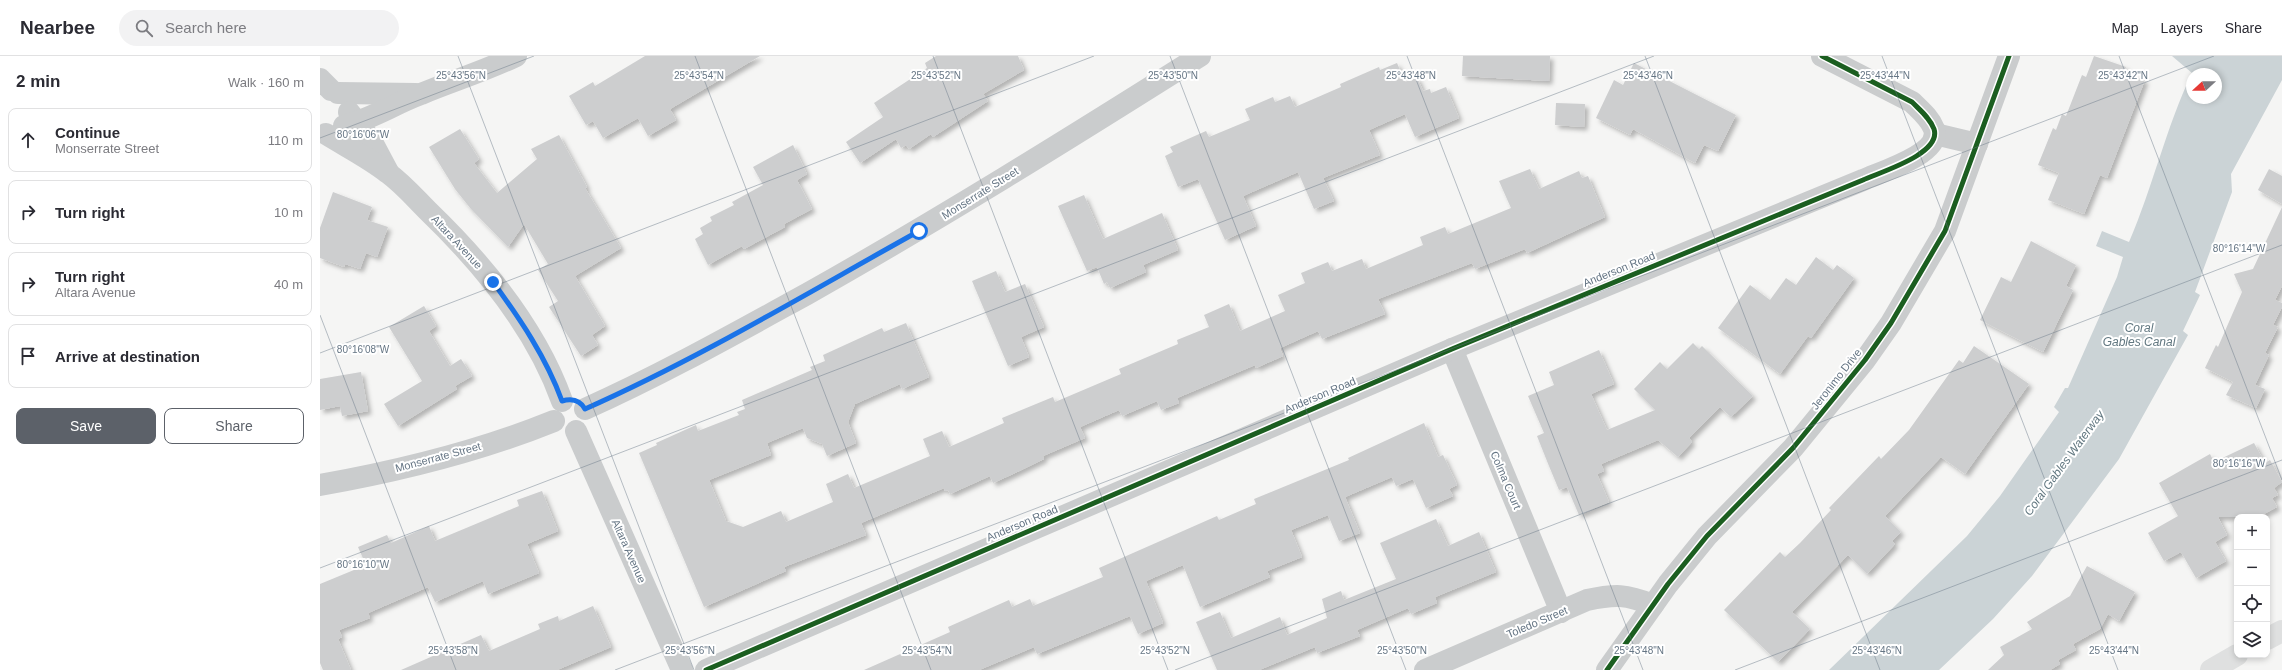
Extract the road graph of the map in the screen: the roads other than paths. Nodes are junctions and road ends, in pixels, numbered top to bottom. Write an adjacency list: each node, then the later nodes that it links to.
1 (516, 56): 6 (street)
2 (1200, 56): 13 (street, Monserrate Street)
3 (1822, 56): 8 (street)
4 (2009, 56): 9 (street, Jeronimo Drive)
5 (327, 88): 6 (street); 7 (street)
6 (421, 94): 7 (street)
7 (340, 125): 10 (street, Altara Avenue); 10 (street, Altara Avenue)
8 (1935, 134): 9 (street); 11 (street, Anderson Road)
9 (1977, 144): 17 (street, Jeronimo Drive)
10 (389, 173): 12 (street, Altara Avenue)
11 (1452, 349): 18 (street, Colma Court); 23 (street, Anderson Road)
12 (562, 401): 13 (street); 14 (street)
13 (585, 409): 15 (street)
14 (554, 421): 15 (street); 16 (street, Monserrate Street)
15 (576, 431): 22 (street, Altara Avenue)
16 (320, 485)
17 (1653, 605): 18 (street, Toledo Street); 25 (street, Jeronimo Drive)
18 (1561, 612): 24 (street, Toledo Street)
19 (2282, 631): 20 (street)
20 (2270, 637)
21 (2234, 657): 26 (street)
22 (682, 670)
23 (706, 670)
24 (1425, 670)
25 (1606, 670)
26 (2211, 670)

